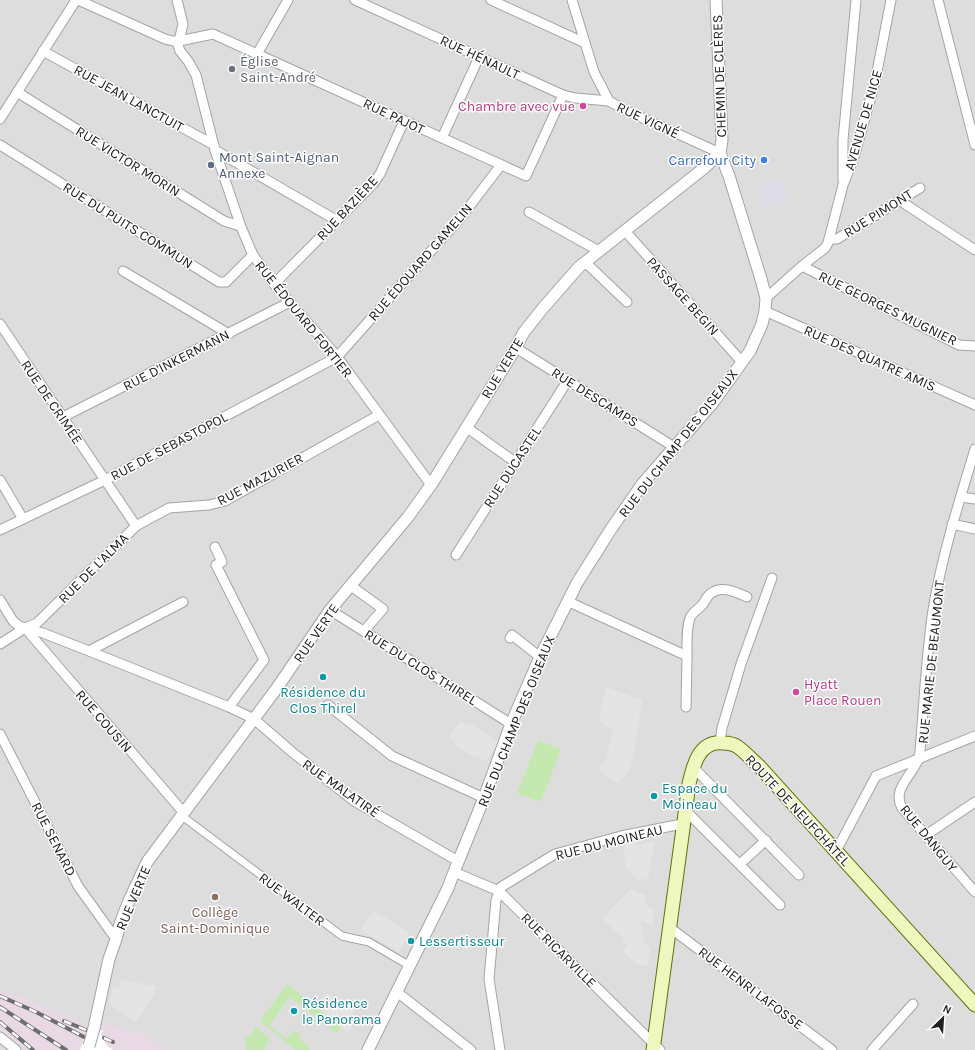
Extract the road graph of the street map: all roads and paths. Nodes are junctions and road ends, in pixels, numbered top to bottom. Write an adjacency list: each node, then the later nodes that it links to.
1 (77, 0): 11 (street, RUE PAJOT); 13 (street)
2 (177, 0): 11 (street, RUE ÉDOUARD FORTIER)
3 (288, 0): 14 (street)
4 (355, 0): 15 (street, RUE HÉNAULT)
5 (491, 0): 12 (street)
6 (572, 0): 12 (street, RUE VIGNÉ)
7 (716, 0): 25 (street, CHEMIN DE CLÈRES)
8 (856, 0): 27 (street)
9 (891, 0): 27 (street, AVENUE DE NICE)
10 (938, 0): 23 (street)
11 (179, 40): 14 (street, RUE PAJOT); 24 (street, RUE ÉDOUARD FORTIER)
12 (585, 43): 18 (street, RUE VIGNÉ)
13 (44, 51): 16 (street); 24 (street, RUE JEAN LANCTUIT)
14 (257, 54): 20 (street, RUE PAJOT)
15 (479, 57): 17 (street, RUE HÉNAULT); 21 (street)
16 (17, 92): 19 (street); 32 (street, RUE VICTOR MORIN)
17 (563, 95): 18 (street, RUE HÉNAULT); 26 (street, RUE PAJOT)
18 (609, 101): 25 (street, RUE VIGNÉ)
19 (0, 119)
20 (404, 121): 21 (street, RUE PAJOT); 31 (street, RUE BAZIÈRE)
21 (442, 138): 26 (street, RUE PAJOT)
22 (0, 145): 37 (street, RUE DU PUITS COMMUN)
23 (975, 145)
24 (215, 147): 31 (street, RUE JEAN LANCTUIT); 32 (street, RUE ÉDOUARD FORTIER)
25 (720, 153): 33 (street, RUE VERTE); 42 (street, RUE DU CHAMP DES OISEAUX)
26 (501, 165): 50 (street, RUE ÉDOUARD GAMELIN)
27 (842, 185): 34 (street, AVENUE DE NICE)
28 (920, 188): 29 (street, RUE PIMONT)
29 (899, 200): 34 (street, RUE PIMONT); 36 (street)
30 (529, 212): 35 (street)
31 (336, 220): 41 (street, RUE BAZIÈRE)
32 (240, 226): 37 (street, RUE ÉDOUARD FORTIER)
33 (625, 231): 35 (street, RUE VERTE); 51 (street, PASSAGE BEGIN)
34 (829, 238): 39 (street, RUE PIMONT)
35 (599, 250): 38 (street, RUE VERTE)
36 (975, 250)
37 (253, 255): 41 (street, RUE ÉDOUARD FORTIER)
38 (585, 262): 44 (street); 49 (street, RUE VERTE)
39 (802, 266): 42 (street, RUE PIMONT); 48 (street, RUE GEORGES MUGNIER)
40 (123, 271): 47 (street)
41 (274, 284): 43 (street, RUE ÉDOUARD FORTIER)
42 (766, 298): 45 (street, RUE DU CHAMP DES OISEAUX)
43 (290, 302): 47 (street, RUE D'INKERMANN); 50 (street, RUE ÉDOUARD FORTIER)
44 (627, 302)
45 (765, 311): 51 (street, RUE DU CHAMP DES OISEAUX); 53 (street, RUE DES QUATRE AMIS)
46 (0, 324): 55 (street, RUE DE CRIMÉE)
47 (229, 334): 55 (street, RUE D'INKERMANN)
48 (975, 346)
49 (516, 348): 52 (street, RUE DESCAMPS); 56 (street, RUE VERTE)
50 (337, 358): 54 (street, RUE ÉDOUARD FORTIER); 61 (street, RUE DE SEBASTOPOL)
51 (742, 362): 57 (street, RUE DU CHAMP DES OISEAUX)
52 (568, 380): 57 (street, RUE DESCAMPS); 59 (street, RUE DUCASTEL)
53 (975, 405)
54 (379, 415): 62 (street, RUE ÉDOUARD FORTIER); 67 (street, RUE MAZURIER)
55 (63, 417): 61 (street, RUE DE CRIMÉE)
56 (466, 427): 59 (street); 62 (street, RUE VERTE)
57 (674, 447): 76 (street, RUE DU CHAMP DES OISEAUX)
58 (975, 449): 63 (street, RUE MARIE DE BEAUMONT)
59 (515, 462): 71 (street, RUE DUCASTEL)
60 (0, 480): 65 (street)
61 (105, 480): 65 (street, RUE DE SEBASTOPOL); 67 (street, RUE DE L'ALMA)
62 (431, 485): 73 (street, RUE VERTE)
63 (961, 497): 64 (street); 66 (street, RUE MARIE DE BEAUMONT)
64 (975, 499)
65 (23, 519): 68 (street, RUE DE SEBASTOPOL)
66 (952, 524): 69 (street); 94 (street, RUE MARIE DE BEAUMONT)
67 (136, 526): 79 (street, RUE DE L'ALMA)
68 (0, 530)
69 (975, 530)
70 (215, 547): 87 (street)
71 (456, 555)
72 (772, 578): 93 (street)
73 (351, 586): 78 (street, RUE VERTE); 80 (street)
74 (747, 597): 84 (street)
75 (0, 600): 79 (street, RUE MALATIRÉ)
76 (567, 601): 84 (street); 85 (street, RUE DU CHAMP DES OISEAUX)
77 (183, 602): 83 (street)
78 (330, 610): 80 (street, RUE DU CLOS THIREL); 89 (street, RUE VERTE)
79 (25, 628): 82 (street); 83 (street, RUE MALATIRÉ); 99 (street, RUE COUSIN)
80 (364, 631): 90 (street, RUE DU CLOS THIREL)
81 (510, 638): 85 (street)
82 (0, 644)
83 (89, 651): 87 (street, RUE MALATIRÉ)
84 (687, 656): 88 (street)
85 (540, 657): 90 (street, RUE DU CHAMP DES OISEAUX)
86 (328, 705): 96 (street)
87 (229, 707): 89 (street, RUE MALATIRÉ)
88 (686, 707)
89 (254, 719): 99 (street, RUE VERTE); 104 (street, RUE MALATIRÉ)
90 (511, 724): 96 (street, RUE DU CHAMP DES OISEAUX)
91 (0, 734): 112 (street, RUE SENARD)
92 (975, 736): 94 (street)
93 (720, 742): 95 (main road); 103 (main road, ROUTE DE NEUFCHÂTEL)
94 (920, 759): 101 (street, RUE DANGUY); 103 (street)
95 (693, 767): 98 (main road); 102 (street)
96 (484, 798): 104 (street, RUE DU CHAMP DES OISEAUX)
97 (975, 802): 101 (street)
98 (684, 809): 100 (main road); 105 (street)
99 (183, 815): 112 (street, RUE VERTE); 113 (street, RUE WALTER)
100 (682, 824): 108 (street, RUE DU MOINEAU); 111 (main road)
101 (926, 835): 109 (street, RUE DANGUY)
102 (766, 840): 105 (street); 107 (street)
103 (836, 851): 116 (main road, ROUTE DE NEUFCHÂTEL)
104 (458, 861): 106 (street, RUE DU CHAMP DES OISEAUX)
105 (740, 864): 110 (street)
106 (454, 872): 108 (street, RUE RICARVILLE); 113 (street, RUE DU CHAMP DES OISEAUX)
107 (799, 875)
108 (499, 891): 118 (street, RUE RICARVILLE); 123 (street)
109 (975, 892)
110 (780, 904)
111 (669, 927): 118 (main road); 124 (street, RUE HENRI LAFOSSE)
112 (116, 940): 120 (street, RUE VERTE, bridge)
113 (410, 966): 114 (street, RUE DU CHAMP DES OISEAUX)
114 (397, 992): 121 (street, RUE DU CHAMP DES OISEAUX); 122 (street)
115 (913, 1004): 125 (street)
116 (975, 1004)
117 (0, 1037): 119 (street)
118 (655, 1048)
119 (16, 1050)
120 (88, 1050)
121 (368, 1050)
122 (471, 1050)
123 (500, 1050)
124 (832, 1050)
125 (872, 1050)

